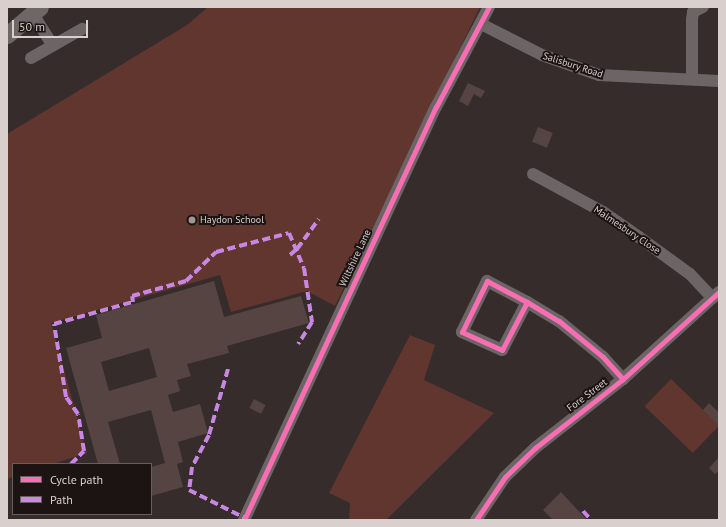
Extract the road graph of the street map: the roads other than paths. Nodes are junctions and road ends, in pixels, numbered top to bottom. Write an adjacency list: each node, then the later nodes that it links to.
1 (489, 7): 4 (street, Wiltshire Lane)
2 (703, 7): 9 (street)
3 (36, 10): 6 (main road); 7 (street)
4 (481, 24): 9 (street, Salisbury Road); 15 (street, Wiltshire Lane)
5 (82, 29): 7 (street)
6 (7, 35)
7 (52, 45): 8 (street)
8 (32, 58)
9 (692, 79): 10 (street, Salisbury Road)
10 (719, 81)
11 (532, 174): 12 (street, Malmesbury Close)
12 (716, 295): 14 (street, Fore Street)
13 (527, 302): 13 (street); 14 (street)
14 (623, 379): 16 (street, Fore Street)
15 (244, 520)
16 (476, 520)

